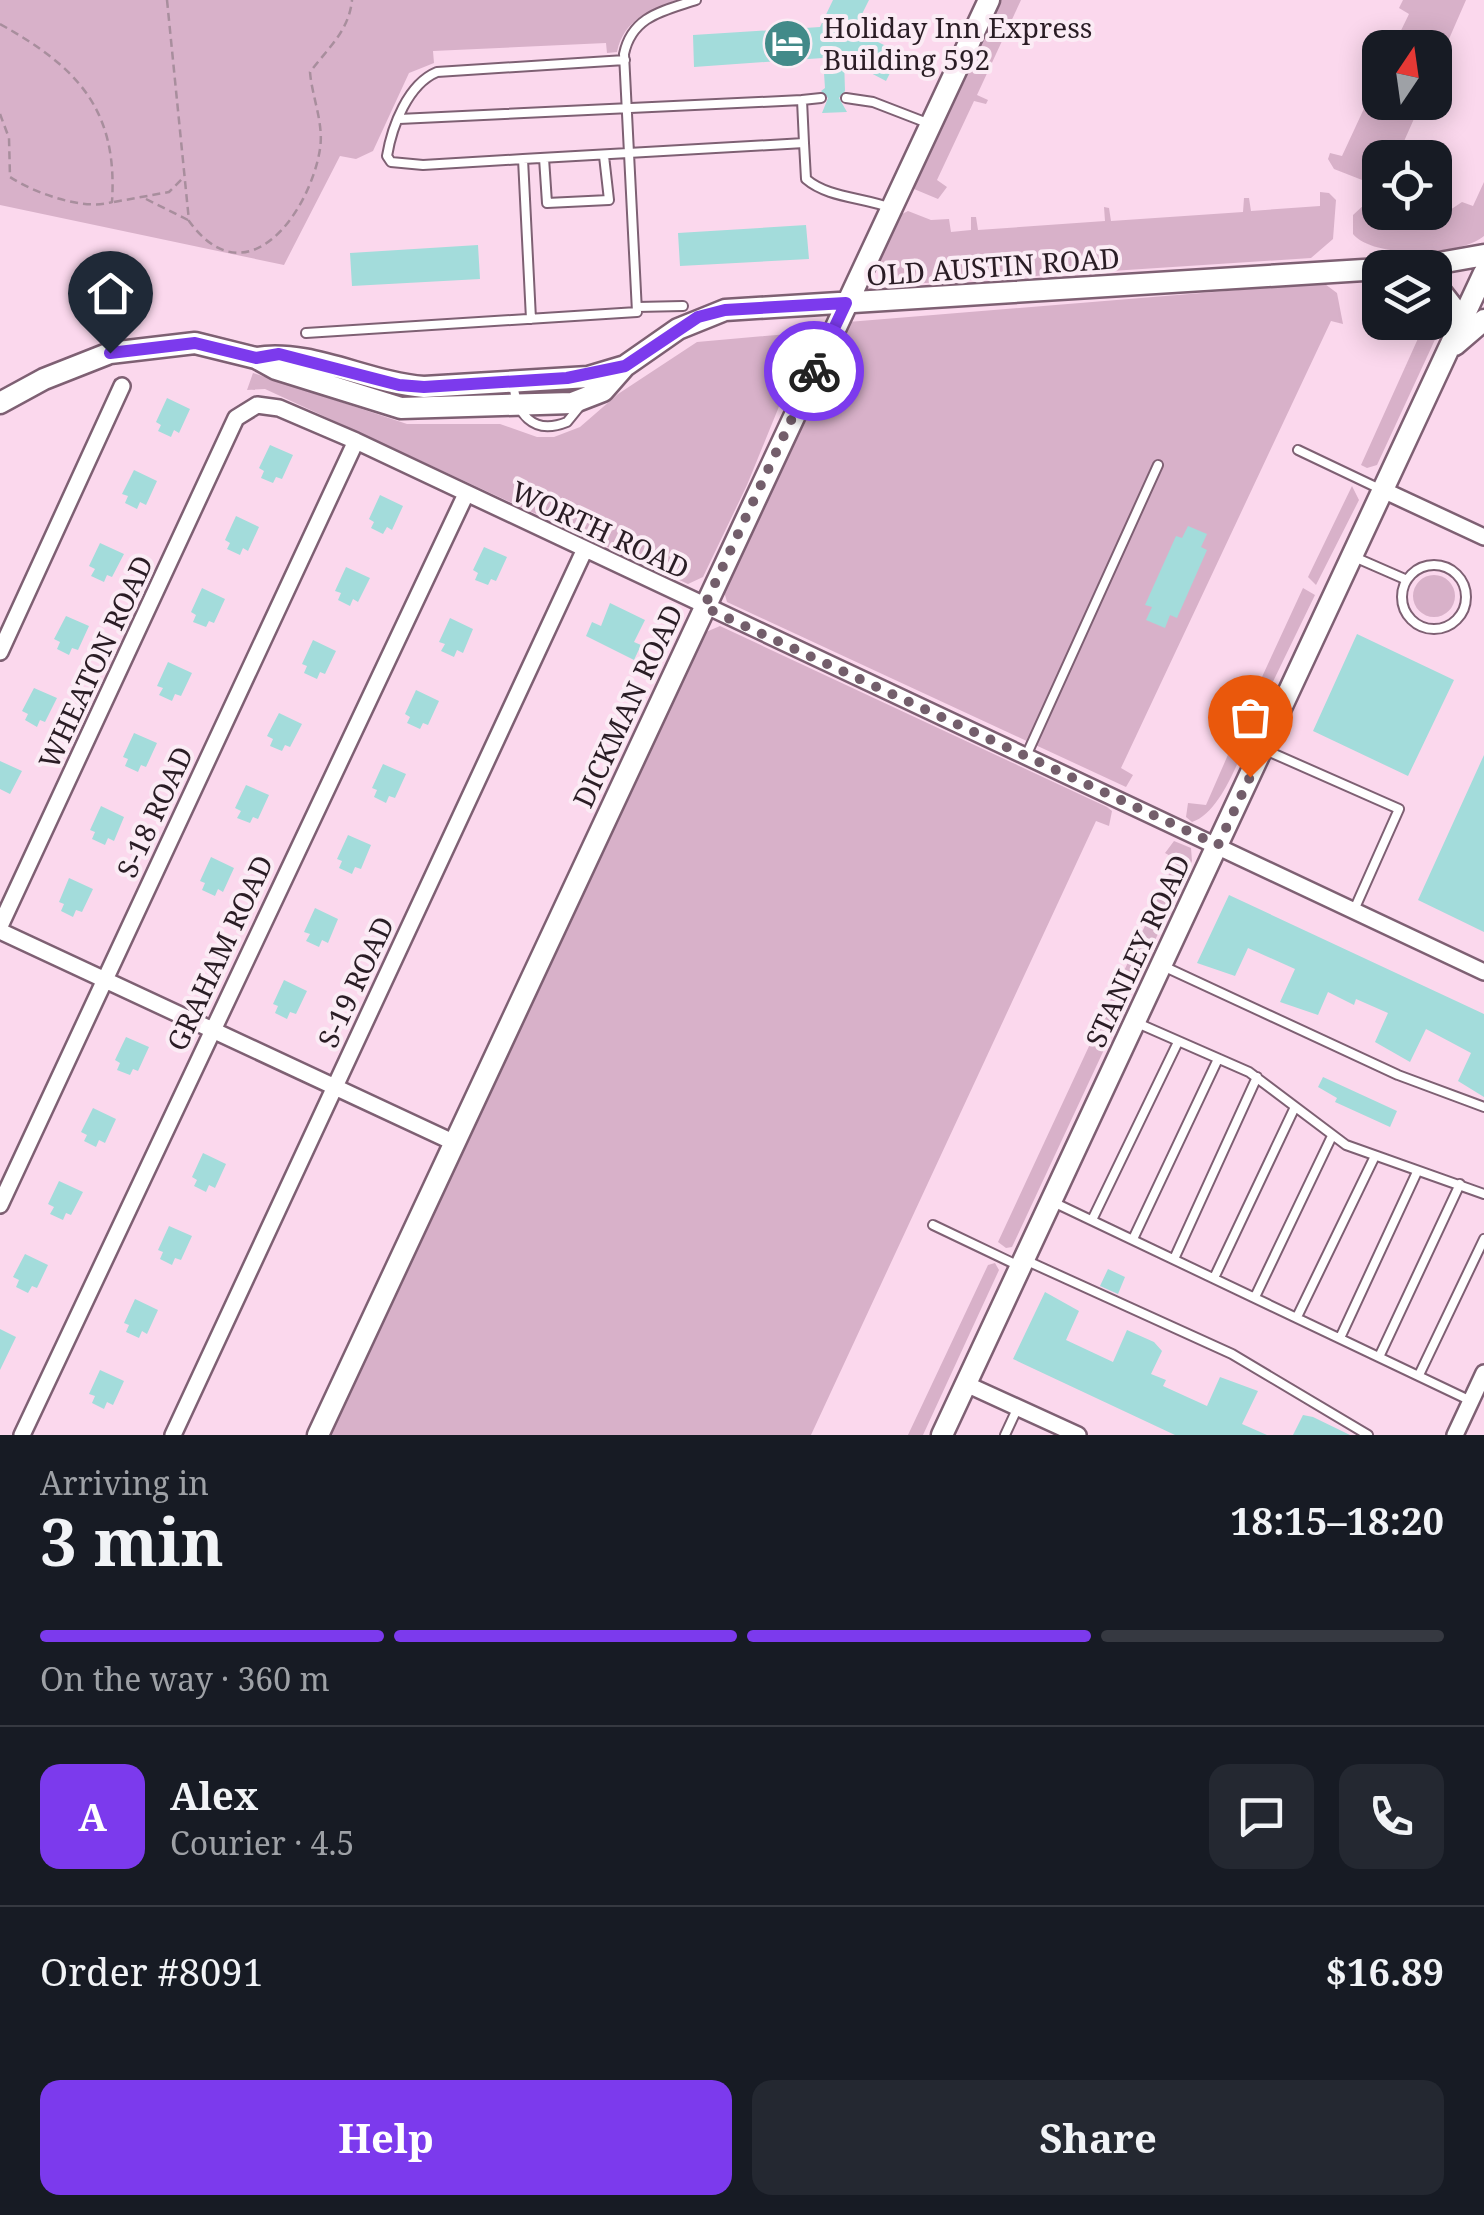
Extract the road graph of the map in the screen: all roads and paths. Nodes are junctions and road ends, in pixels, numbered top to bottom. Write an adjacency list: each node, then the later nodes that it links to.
1 (168, 0): 19 (path)
2 (352, 0): 23 (path)
3 (696, 0): 6 (lane)
4 (989, 0): 13 (street, DICKMAN ROAD)
5 (0, 24): 21 (path)
6 (624, 60): 10 (lane); 12 (lane)
7 (821, 98): 9 (lane)
8 (846, 98): 13 (lane)
9 (802, 100): 10 (lane); 14 (lane)
10 (627, 107): 12 (lane); 15 (lane)
11 (0, 114): 21 (path)
12 (399, 119): 18 (lane)
13 (930, 124): 22 (street, DICKMAN ROAD)
14 (804, 144): 15 (lane); 22 (lane)
15 (630, 155): 16 (lane); 30 (lane)
16 (604, 156): 17 (lane); 17 (lane)
17 (544, 158): 18 (lane)
18 (523, 159): 33 (lane)
19 (184, 177): 20 (path); 23 (path)
20 (145, 198): 21 (path); 23 (path)
21 (112, 202)
22 (891, 208): 29 (street, DICKMAN ROAD)
23 (189, 220)
24 (1484, 255): 25 (street)
25 (1452, 261)
26 (1452, 269): 28 (street)
27 (1362, 270): 29 (street, OLD AUSTIN ROAD)
28 (1484, 272): 35 (street, STANLEY ROAD)
29 (846, 303): 39 (street, OLD AUSTIN ROAD); 54 (street, DICKMAN ROAD)
30 (637, 306): 31 (lane); 33 (lane)
31 (683, 306)
32 (1452, 306): 35 (street)
33 (531, 319): 36 (lane)
34 (1484, 320): 37 (street)
35 (1458, 328): 37 (street, STANLEY ROAD)
36 (306, 333)
37 (1446, 354): 48 (street, STANLEY ROAD)
38 (256, 358): 40 (street, OLD AUSTIN ROAD); 42 (street, OLD AUSTIN ROAD); 43 (street, OLD AUSTIN ROAD)
39 (625, 366): 40 (street, OLD AUSTIN ROAD); 43 (street, OLD AUSTIN ROAD)
40 (513, 382): 43 (lane)
41 (122, 386): 55 (street)
42 (0, 403)
43 (515, 406)
44 (236, 418): 45 (street, WORTH ROAD); 60 (street, WHEATON ROAD)
45 (356, 441): 49 (street, WORTH ROAD); 63 (street, S-18 ROAD)
46 (1298, 450): 48 (lane)
47 (1158, 466): 57 (lane)
48 (1383, 490): 50 (street); 52 (street, STANLEY ROAD)
49 (466, 494): 51 (street, WORTH ROAD); 65 (street, GRAHAM ROAD)
50 (1484, 537)
51 (584, 550): 54 (street, WORTH ROAD); 69 (street, S-19 ROAD)
52 (1352, 556): 53 (lane); 56 (street, STANLEY ROAD)
53 (1407, 580): 53 (lane)
54 (704, 607): 57 (street, WORTH ROAD); 73 (street, DICKMAN ROAD)
55 (0, 652)
56 (1262, 750): 58 (street, STANLEY ROAD); 59 (lane)
57 (1026, 756): 58 (street, WORTH ROAD)
58 (1218, 845): 59 (street, WORTH ROAD); 61 (street, STANLEY ROAD)
59 (1354, 910): 62 (street, WORTH ROAD)
60 (0, 929): 63 (street)
61 (1162, 965): 64 (street, STANLEY ROAD); 70 (lane)
62 (1484, 972)
63 (104, 980): 65 (street); 79 (street, S-18 ROAD)
64 (1135, 1022): 66 (lane); 78 (street, STANLEY ROAD)
65 (211, 1030): 69 (street); 96 (street, GRAHAM ROAD)
66 (1178, 1042): 67 (lane); 80 (lane)
67 (1218, 1059): 68 (lane); 82 (lane)
68 (1256, 1077): 71 (lane); 84 (lane)
69 (334, 1087): 73 (street); 97 (street, S-19 ROAD)
70 (1484, 1106)
71 (1294, 1109): 72 (lane); 86 (lane)
72 (1332, 1136): 74 (lane); 87 (lane)
73 (455, 1143): 98 (street, DICKMAN ROAD)
74 (1375, 1156): 75 (lane); 88 (lane)
75 (1417, 1172): 76 (lane); 89 (lane)
76 (1460, 1184): 77 (lane); 90 (lane)
77 (1484, 1194)
78 (1053, 1202): 80 (lane); 85 (street, STANLEY ROAD)
79 (0, 1205)
80 (1092, 1220): 82 (lane)
81 (933, 1225): 85 (lane)
82 (1133, 1239): 84 (lane)
83 (1484, 1239): 92 (lane)
84 (1174, 1259): 86 (lane)
85 (1023, 1263): 93 (street, STANLEY ROAD); 102 (lane)
86 (1214, 1278): 87 (lane)
87 (1255, 1297): 88 (lane)
88 (1297, 1317): 89 (lane)
89 (1340, 1338): 90 (lane)
90 (1379, 1357): 92 (lane)
91 (1484, 1373): 94 (street)
92 (1418, 1375): 94 (lane)
93 (966, 1384): 95 (street); 99 (street, STANLEY ROAD)
94 (1471, 1401): 103 (street)
95 (1018, 1408): 100 (lane); 101 (street)
96 (22, 1435)
97 (173, 1435)
98 (318, 1435)
99 (942, 1435)
100 (1005, 1435)
101 (1078, 1435)
102 (1368, 1435)
103 (1455, 1435)

